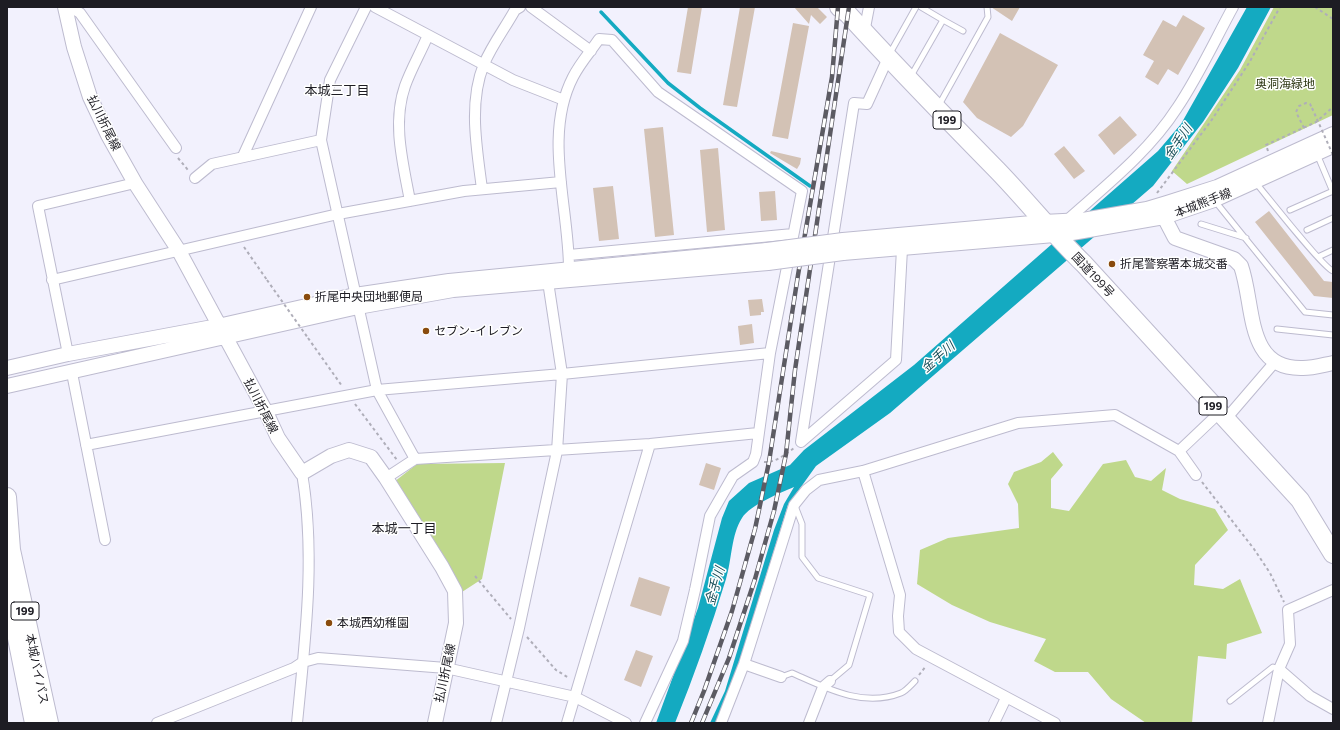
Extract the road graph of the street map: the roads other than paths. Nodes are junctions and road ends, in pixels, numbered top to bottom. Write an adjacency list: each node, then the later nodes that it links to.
1 (65, 7): 32 (street, 払川折尾線)
2 (70, 7): 26 (street)
3 (311, 7): 28 (street)
4 (520, 7): 19 (street)
5 (531, 7): 17 (street)
6 (839, 7): 15 (highway, 国道199号 / 199)
7 (868, 7): 15 (street)
8 (916, 7): 18 (lane)
9 (921, 7): 13 (lane)
10 (987, 7): 22 (lane)
11 (1233, 7): 43 (street)
12 (366, 8): 16 (street); 24 (street)
13 (943, 20): 14 (lane); 20 (lane)
14 (962, 31)
15 (864, 33): 18 (highway, 国道199号 / 199)
16 (428, 35): 19 (street); 36 (street)
17 (591, 51): 21 (street); 45 (street)
18 (888, 58): 20 (highway, 国道199号 / 199); 48 (street)
19 (484, 64): 21 (street); 33 (street)
20 (909, 80): 22 (highway, 国道199号 / 199)
21 (564, 100): 31 (street)
22 (936, 110): 43 (highway, 国道199号 / 199)
23 (1333, 134): 27 (street, 本城熊手線)
24 (320, 140): 28 (street); 38 (street)
25 (1333, 146): 27 (street, 本城熊手線)
26 (176, 148)
27 (1315, 149): 29 (street, 本城熊手線); 29 (street, 本城熊手線); 34 (lane)
28 (244, 156): 30 (street)
29 (1254, 176): 35 (street, 本城熊手線); 52 (lane)
30 (195, 178)
31 (561, 182): 33 (street); 53 (street)
32 (135, 183): 50 (street, 払川折尾線); 56 (street)
33 (482, 189): 36 (street)
34 (1333, 191): 37 (lane)
35 (1213, 194): 39 (street, 本城熊手線); 40 (street, 本城熊手線); 46 (lane)
36 (410, 201): 38 (street)
37 (1290, 210)
38 (338, 214): 50 (street); 57 (street)
39 (1137, 214): 40 (street, 本城熊手線); 43 (street, 本城熊手線); 43 (street, 本城熊手線)
40 (1164, 217): 64 (street)
41 (1333, 218): 44 (lane)
42 (1201, 224): 46 (lane)
43 (1057, 228): 47 (street); 48 (street); 72 (highway, 国道199号 / 199)
44 (1306, 230)
45 (793, 234): 53 (street); 62 (street)
46 (1247, 238): 58 (lane)
47 (843, 247): 48 (street); 51 (street, bridge)
48 (902, 249)
49 (1333, 250): 52 (lane)
50 (179, 251): 56 (street); 60 (street, 払川折尾線)
51 (768, 256): 53 (street); 55 (street)
52 (1318, 257): 54 (lane)
53 (569, 262): 55 (street)
54 (1333, 271)
55 (547, 277): 57 (street); 68 (street)
56 (52, 280): 63 (street)
57 (357, 301): 60 (street); 70 (street)
58 (1333, 315)
59 (1277, 329): 61 (lane)
60 (221, 331): 63 (street); 67 (street); 71 (street, 払川折尾線)
61 (1333, 335)
62 (770, 353): 68 (street); 73 (street)
63 (68, 354): 66 (street)
64 (1274, 363): 65 (street); 72 (street)
65 (1333, 363)
66 (7, 368)
67 (72, 373): 69 (street); 75 (street)
68 (562, 374): 70 (street); 76 (street)
69 (7, 386)
70 (378, 390): 71 (street); 78 (street)
71 (266, 412): 75 (street); 80 (street, 払川折尾線)
72 (1222, 416): 77 (street); 86 (highway, 国道199号 / 199)
73 (758, 433): 74 (street); 109 (street)
74 (650, 444): 76 (street); 97 (street)
75 (86, 445): 85 (street)
76 (558, 451): 78 (street); 95 (street)
77 (1179, 451): 79 (street); 81 (street)
78 (415, 459): 82 (street)
79 (863, 471): 84 (street); 98 (street)
80 (302, 473): 82 (street, 払川折尾線); 89 (street)
81 (1196, 475)
82 (386, 478): 91 (street, 払川折尾線)
83 (7, 497): 102 (highway, 本城バイパス / 199)
84 (794, 505): 90 (street); 96 (lane)
85 (105, 540)
86 (1333, 554)
87 (7, 588): 101 (highway, 本城バイパス / 199)
88 (1333, 590): 92 (street)
89 (303, 662): 91 (street); 103 (street); 104 (street)
90 (744, 664): 93 (street); 110 (street)
91 (446, 668): 95 (street); 105 (street, 払川折尾線)
92 (1279, 669): 99 (lane); 100 (street); 114 (street)
93 (781, 676): 96 (lane)
94 (915, 681): 96 (lane)
95 (506, 683): 97 (street); 106 (street)
96 (827, 684): 111 (street)
97 (575, 697): 107 (street); 108 (street)
98 (1006, 698): 112 (street); 113 (street)
99 (1230, 700)
100 (1333, 709)
101 (34, 723)
102 (49, 723)
103 (157, 723)
104 (297, 723)
105 (435, 723)
106 (496, 723)
107 (567, 723)
108 (626, 723)
109 (645, 723)
110 (721, 723)
111 (810, 723)
112 (994, 723)
113 (1055, 723)
114 (1268, 723)

